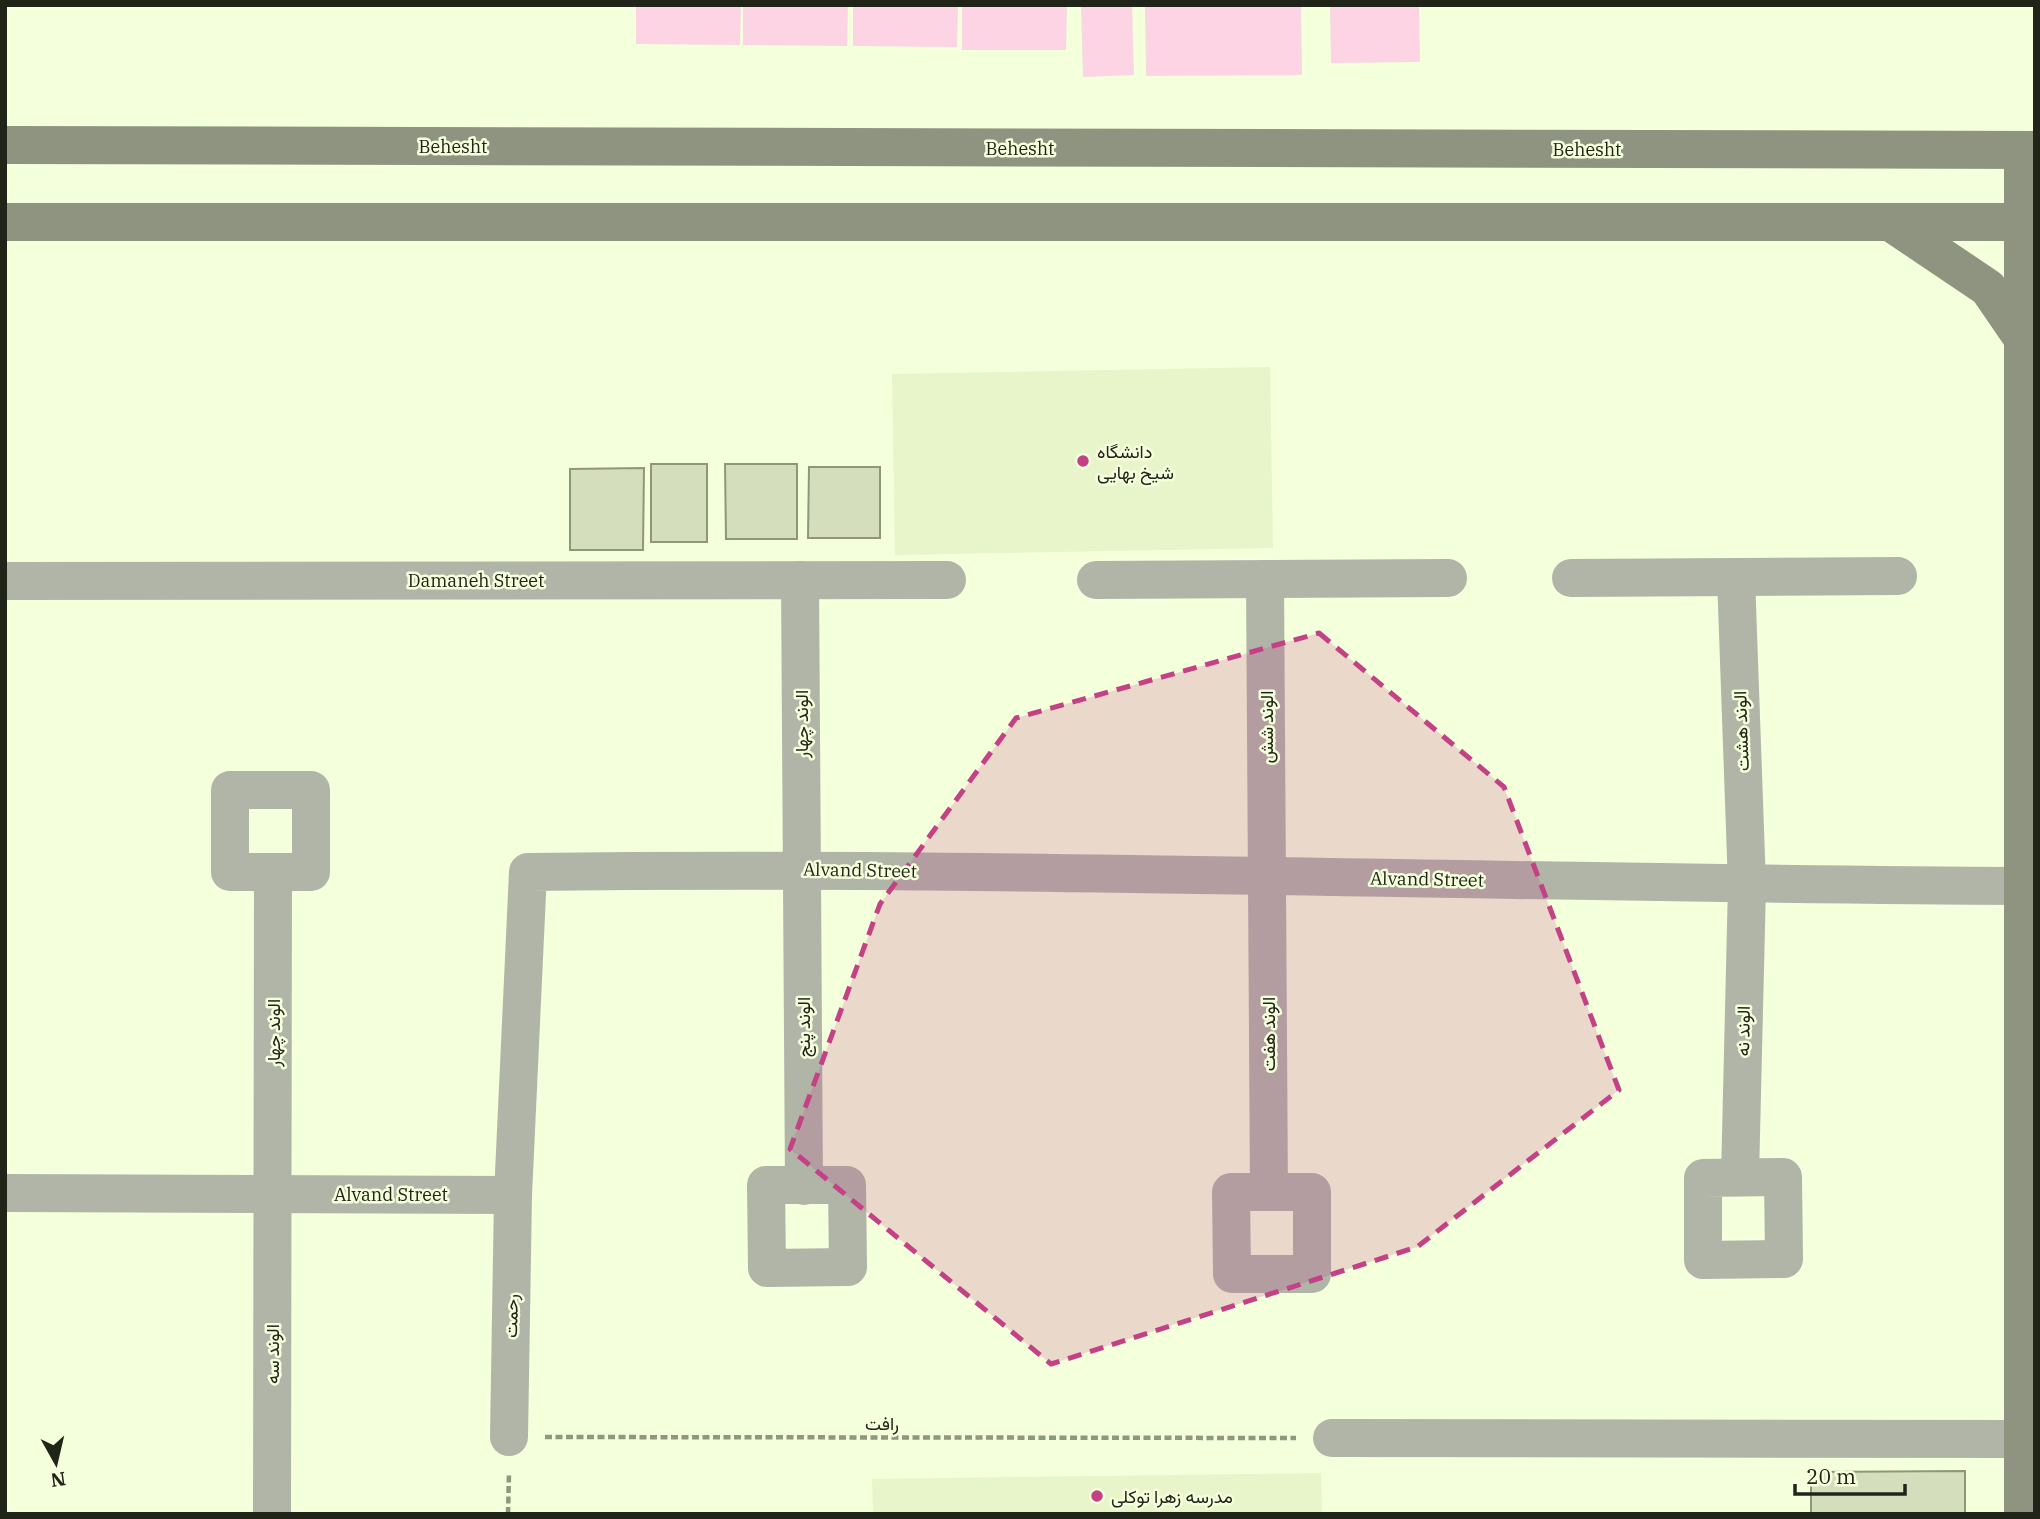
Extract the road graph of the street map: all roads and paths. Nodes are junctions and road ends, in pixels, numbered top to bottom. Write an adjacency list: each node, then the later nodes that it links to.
1 (5, 145): 2 (main road, Behesht)
2 (2029, 150): 5 (main road)
3 (5, 222): 4 (main road)
4 (1891, 222): 5 (main road); 6 (main road)
5 (2030, 222): 6 (main road)
6 (2023, 339): 20 (main road)
7 (1898, 576): 10 (street)
8 (1448, 578): 11 (street)
9 (1570, 578): 10 (street)
10 (1736, 578): 19 (street, الوند هشت)
11 (1265, 579): 14 (street); 18 (street, الوند شش)
12 (800, 580): 13 (street, Damaneh Street); 15 (street, Damaneh Street); 16 (street, الوند چهار)
13 (947, 580)
14 (1096, 580)
15 (5, 581)
16 (802, 869): 18 (street, Alvand Street); 22 (street, الوند پنج); 26 (street, Alvand Street)
17 (273, 872): 25 (street, الوند چهار)
18 (1267, 875): 19 (street, Alvand Street); 23 (street, الوند هفت)
19 (1747, 885): 20 (street, Alvand Street); 21 (street, الوند نه)
20 (2029, 886): 29 (main road)
21 (1740, 1177)
22 (804, 1186)
23 (1269, 1192)
24 (5, 1193): 25 (street, Alvand Street)
25 (273, 1194): 26 (street, Alvand Street); 30 (street, الوند سه)
26 (513, 1195): 27 (street, رحمت)
27 (509, 1437): 28 (path, رافت); 31 (path)
28 (1332, 1438): 29 (street)
29 (2023, 1439): 32 (main road)
30 (272, 1514)
31 (508, 1514)
32 (2023, 1514)

